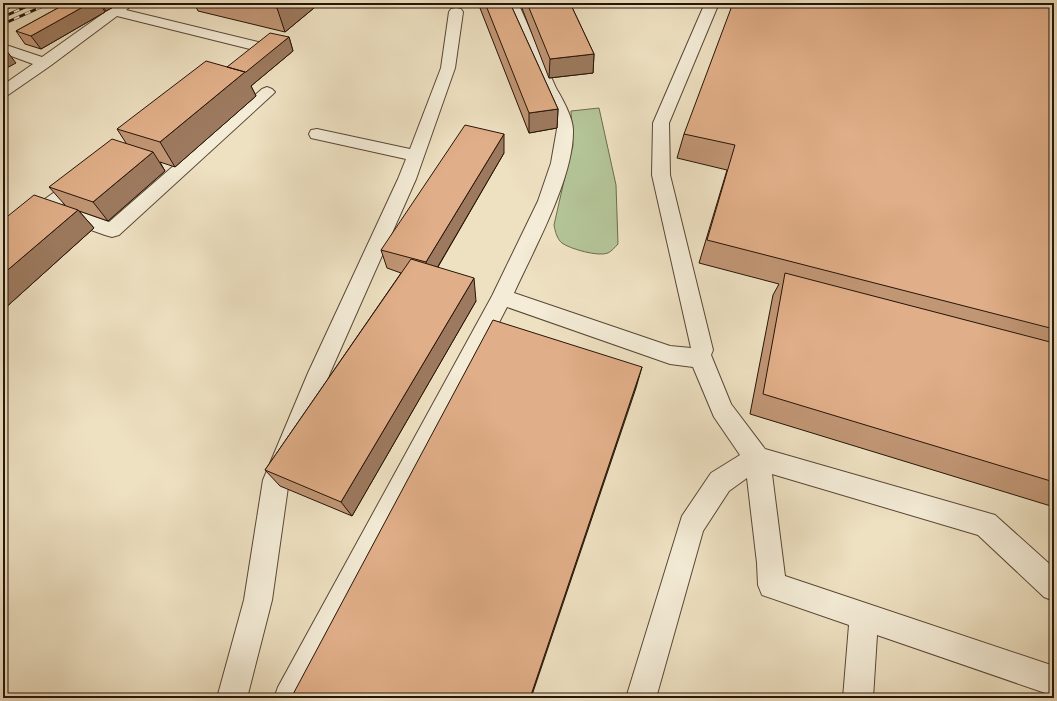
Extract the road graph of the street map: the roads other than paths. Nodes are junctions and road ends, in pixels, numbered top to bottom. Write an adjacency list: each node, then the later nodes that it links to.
1 (511, 3): 15 (lane)
2 (712, 3): 16 (lane)
3 (120, 7): 6 (lane); 7 (lane)
4 (456, 12): 11 (lane)
5 (3, 48): 6 (lane)
6 (45, 63): 8 (lane)
7 (241, 65)
8 (3, 92)
9 (267, 92): 13 (lane)
10 (317, 134): 11 (lane)
11 (415, 156): 22 (lane)
12 (97, 170): 13 (lane)
13 (47, 207): 14 (lane)
14 (3, 239)
15 (502, 297): 17 (lane); 23 (lane)
16 (702, 350)
17 (757, 458): 18 (lane); 19 (lane); 21 (lane)
18 (1054, 587)
19 (864, 616): 20 (lane); 24 (lane)
20 (1054, 681)
21 (640, 697)
22 (232, 698)
23 (289, 698)
24 (858, 698)

